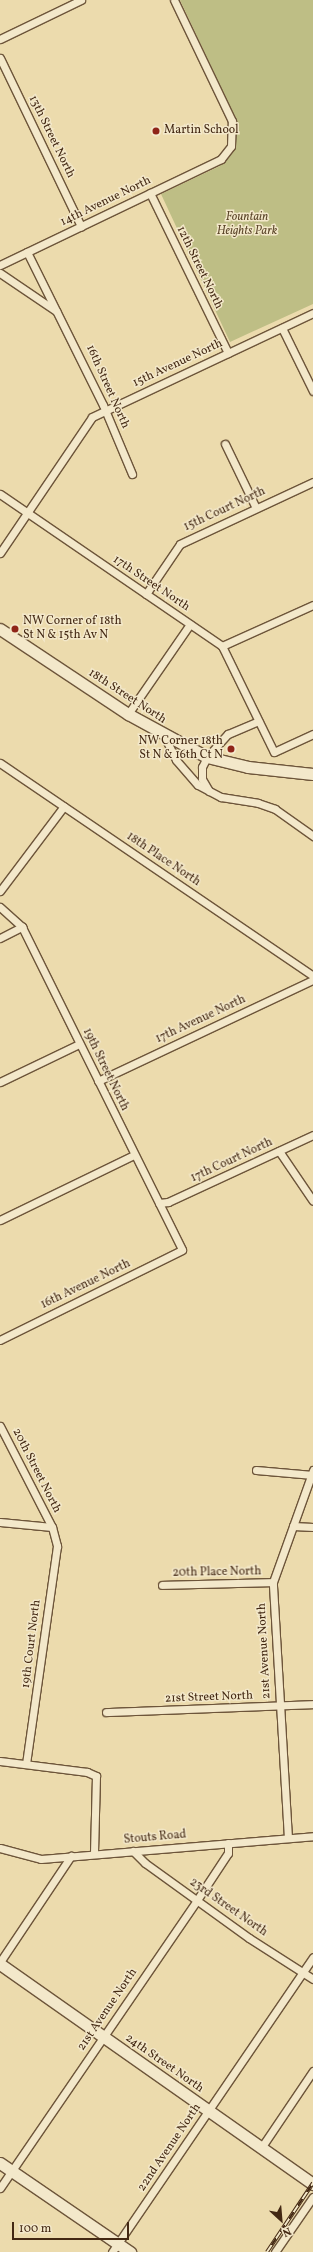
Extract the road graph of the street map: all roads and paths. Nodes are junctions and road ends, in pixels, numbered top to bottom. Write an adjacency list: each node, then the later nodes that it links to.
1 (81, 0): 3 (street)
2 (174, 0): 5 (street, 14th Avenue North)
3 (0, 39)
4 (0, 58): 6 (street, 13th Street North)
5 (150, 193): 6 (street, 14th Avenue North); 13 (street, 12th Street North)
6 (81, 226): 7 (street, 14th Avenue North)
7 (27, 252): 8 (street, 14th Avenue North); 10 (street, 16th Street North)
8 (0, 265)
9 (0, 273): 10 (street)
10 (57, 311): 15 (street, 16th Street North)
11 (313, 313): 12 (street, 15th Avenue North)
12 (282, 328): 13 (street, 15th Avenue North); 14 (street)
13 (228, 353): 15 (street, 15th Avenue North)
14 (313, 392)
15 (103, 411): 17 (street, 16th Street North); 21 (street, 15th Avenue North)
16 (225, 444): 20 (street)
17 (132, 474)
18 (313, 482): 20 (street, 15th Court North)
19 (0, 494): 21 (street, 17th Street North)
20 (256, 508): 23 (street, 15th Court North)
21 (27, 513): 22 (street, 15th Avenue North); 23 (street, 17th Street North)
22 (0, 553)
23 (146, 594): 25 (street, 17th Street North)
24 (313, 605): 27 (street)
25 (190, 624): 27 (street, 17th Street North); 28 (street)
26 (0, 629): 28 (street, 18th Street North)
27 (222, 646): 29 (street, 17th Street North)
28 (128, 714): 30 (street, 18th Street North)
29 (258, 721): 31 (street, 17th Street North); 32 (street)
30 (163, 734): 32 (street); 35 (street, 18th Street North)
31 (313, 734)
32 (207, 757): 34 (street); 35 (street)
33 (0, 763): 36 (street, 18th Place North)
34 (313, 774)
35 (210, 791): 37 (street, 18th Street North)
36 (64, 806): 38 (street); 42 (street, 18th Place North)
37 (313, 836)
38 (0, 891)
39 (0, 907): 40 (street, 19th Street North)
40 (22, 926): 41 (street); 44 (street, 19th Street North)
41 (0, 938)
42 (313, 976)
43 (313, 980): 45 (street, 17th Avenue North)
44 (79, 1044): 45 (street, 19th Street North); 46 (street)
45 (98, 1081): 49 (street, 19th Street North)
46 (0, 1082)
47 (313, 1135): 48 (street, 17th Court North)
48 (279, 1151): 50 (street); 51 (street, 17th Court North)
49 (134, 1154): 51 (street, 19th Street North); 52 (street)
50 (313, 1201)
51 (159, 1203): 53 (street, 19th Street North)
52 (0, 1220)
53 (182, 1250): 54 (street, 16th Avenue North)
54 (0, 1340)
55 (0, 1426): 60 (street, 20th Street North)
56 (256, 1470): 57 (street)
57 (313, 1473): 59 (street, 21st Avenue North)
58 (0, 1522): 60 (street)
59 (293, 1526): 61 (street); 62 (street, 21st Avenue North)
60 (52, 1527): 68 (street, 19th Court North)
61 (313, 1527)
62 (273, 1582): 63 (street, 20th Place North); 65 (street, 21st Avenue North)
63 (162, 1585)
64 (313, 1704): 65 (street, 21st Street North)
65 (278, 1706): 66 (street, 21st Street North); 70 (street, 21st Avenue North)
66 (106, 1712)
67 (0, 1761): 68 (street)
68 (26, 1764): 74 (street)
69 (313, 1836): 70 (street, Stouts Road)
70 (288, 1838): 71 (street, Stouts Road)
71 (228, 1843): 73 (street, Stouts Road); 76 (street, 21st Avenue North)
72 (0, 1848): 75 (street, Stouts Road)
73 (132, 1851): 74 (street, Stouts Road); 76 (street, 23rd Street North)
74 (94, 1854): 75 (street, Stouts Road)
75 (71, 1856): 78 (street)
76 (197, 1900): 79 (street, 23rd Street North); 81 (street, 21st Avenue North)
77 (313, 1957): 79 (street, 22nd Avenue North)
78 (0, 1963): 81 (street, 24th Street North)
79 (303, 1973): 80 (street, 23rd Street North); 83 (street, 22nd Avenue North)
80 (313, 1979)
81 (103, 2037): 83 (street, 24th Street North); 86 (street, 21st Avenue North)
82 (313, 2071): 84 (street)
83 (208, 2111): 84 (street, 24th Street North); 90 (street, 22nd Avenue North)
84 (261, 2148): 87 (street, 24th Street North)
85 (0, 2164): 86 (street)
86 (12, 2171): 88 (street, 21st Avenue North); 90 (street)
87 (313, 2184)
88 (0, 2188)
89 (313, 2197): 92 (street)
90 (115, 2248): 91 (street)
91 (130, 2252)
92 (275, 2252)

